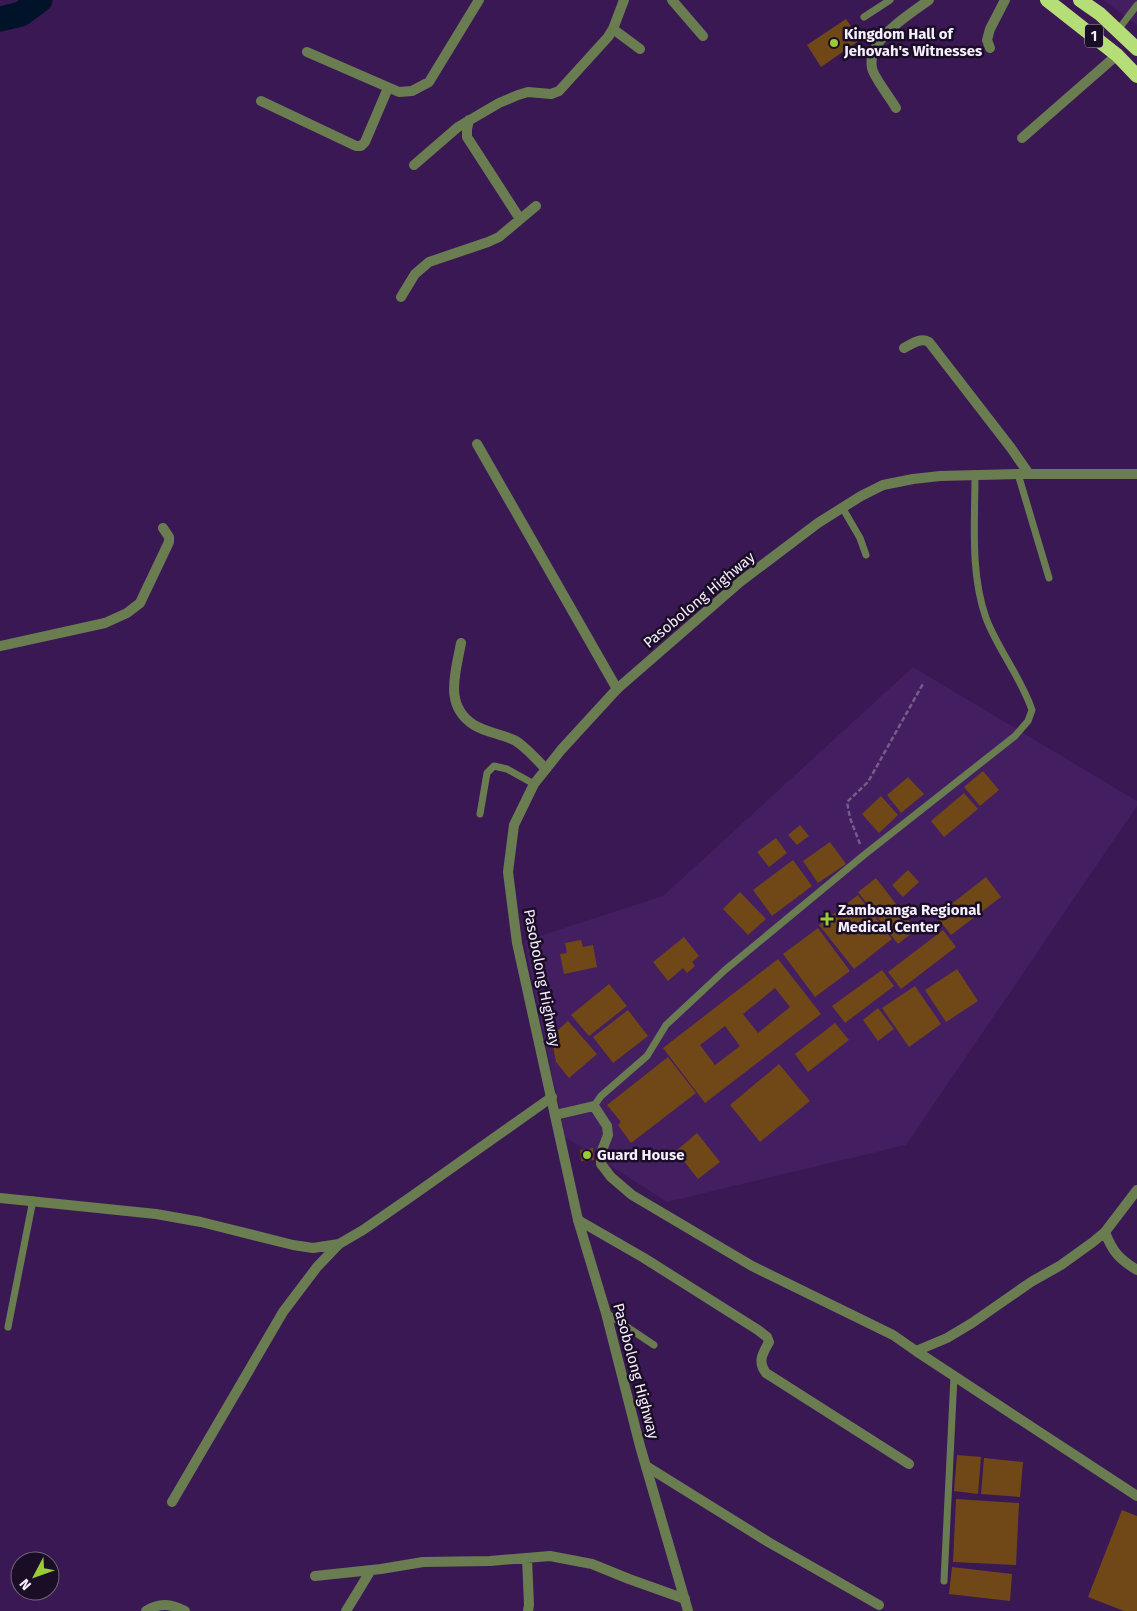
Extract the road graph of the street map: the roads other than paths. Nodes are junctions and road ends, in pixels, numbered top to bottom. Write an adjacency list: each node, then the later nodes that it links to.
1 (479, 0): 20 (street)
2 (624, 0): 11 (street)
3 (672, 0): 13 (street)
4 (890, 0): 10 (lane)
5 (929, 0): 22 (street)
6 (1005, 0): 14 (street)
7 (1047, 0): 18 (highway, 1)
8 (1080, 0): 12 (highway, 1)
9 (1137, 5): 12 (lane)
10 (864, 17)
11 (613, 29): 15 (street); 23 (street)
12 (1118, 30): 16 (highway, 1)
13 (703, 36)
14 (990, 48)
15 (640, 49)
16 (1137, 49)
17 (307, 52): 20 (street)
18 (1117, 55): 19 (highway, 1); 24 (street)
19 (1137, 76)
20 (388, 88): 21 (street)
21 (261, 101)
22 (896, 108)
23 (469, 120): 25 (street); 27 (street)
24 (1022, 138)
25 (414, 165)
26 (536, 206): 27 (street)
27 (520, 220): 28 (street)
28 (401, 298)
29 (904, 348): 33 (street)
30 (476, 444): 41 (street)
31 (975, 474): 32 (street, Pasobolong Highway); 35 (street, Pasobolong Highway); 46 (lane)
32 (1018, 474): 33 (street, Pasobolong Highway); 38 (lane)
33 (1029, 474): 34 (street, Pasobolong Highway)
34 (1137, 474)
35 (842, 507): 37 (lane); 41 (street, Pasobolong Highway)
36 (163, 528): 40 (street)
37 (866, 555)
38 (1049, 578)
39 (461, 643): 42 (street)
40 (0, 646)
41 (617, 689): 42 (street, Pasobolong Highway)
42 (546, 768): 43 (street, Pasobolong Highway)
43 (534, 784): 44 (lane); 45 (street, Pasobolong Highway)
44 (480, 814)
45 (552, 1097): 47 (street, Pasobolong Highway); 53 (street)
46 (594, 1106): 47 (street); 58 (street)
47 (555, 1115): 51 (street, Pasobolong Highway)
48 (1137, 1190): 52 (street)
49 (0, 1198): 50 (street)
50 (33, 1200): 53 (street); 56 (lane)
51 (578, 1220): 55 (street, Pasobolong Highway); 60 (street)
52 (1105, 1232): 54 (street); 58 (street)
53 (339, 1244): 63 (street)
54 (1137, 1270)
55 (606, 1313): 57 (lane); 61 (street, Pasobolong Highway)
56 (8, 1327)
57 (654, 1345)
58 (916, 1351): 59 (street)
59 (954, 1376): 62 (street); 67 (lane)
60 (909, 1464)
61 (646, 1466): 68 (street, Pasobolong Highway); 69 (street)
62 (1137, 1496)
63 (172, 1502)
64 (527, 1558): 65 (street); 68 (street); 73 (street)
65 (371, 1570): 66 (street); 72 (street)
66 (315, 1576)
67 (944, 1581)
68 (685, 1599): 74 (street, Pasobolong Highway)
69 (879, 1605)
70 (146, 1611): 71 (street)
71 (185, 1611)
72 (346, 1611)
73 (528, 1611)
74 (688, 1611)

